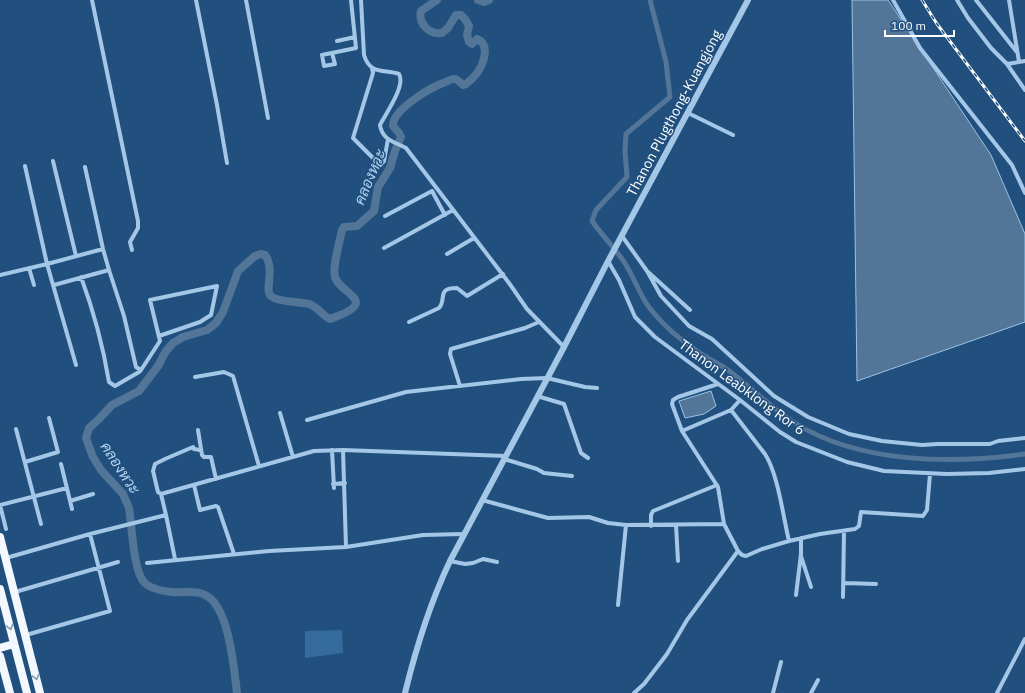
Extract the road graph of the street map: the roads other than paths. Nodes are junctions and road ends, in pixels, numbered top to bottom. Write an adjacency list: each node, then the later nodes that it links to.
1 (92, 0): 36 (street)
2 (196, 0): 25 (street)
3 (246, 0): 21 (street)
4 (351, 0): 11 (street)
5 (361, 0): 18 (street)
6 (748, 0): 20 (street, Thanon Plugthong-Kuangjong)
7 (893, 0): 28 (street)
8 (957, 0): 17 (street)
9 (976, 0): 13 (street)
10 (1009, 0): 13 (street)
11 (355, 37): 12 (street); 14 (street)
12 (337, 40)
13 (1016, 50): 16 (street)
14 (332, 53)
15 (1025, 61): 16 (street)
16 (1018, 62): 17 (street)
17 (1007, 64): 19 (street)
18 (372, 68): 23 (street); 23 (street)
19 (1025, 90)
20 (688, 113): 22 (street); 32 (street, Thanon Plugthong-Kuangjong)
21 (268, 118)
22 (733, 134)
23 (388, 140): 29 (street)
24 (53, 161): 38 (street)
25 (226, 163)
26 (25, 166): 40 (street)
27 (85, 167): 35 (street)
28 (1025, 193)
29 (453, 210): 30 (street); 33 (street)
30 (445, 215): 31 (street); 34 (street)
31 (385, 216)
32 (622, 236): 39 (street, Thanon Plugthong-Kuangjong); 43 (street)
33 (474, 238): 37 (street); 44 (street)
34 (384, 248)
35 (103, 249): 38 (street); 42 (street)
36 (132, 250)
37 (448, 254)
38 (76, 256): 40 (street)
39 (608, 261): 53 (street, Thanon Plugthong-Kuangjong); 58 (street, Thanon Leabklong Ror 6)
40 (47, 264): 41 (street); 48 (street)
41 (29, 268): 45 (street); 47 (street)
42 (109, 270): 46 (street); 55 (street)
43 (647, 271): 49 (street); 70 (street)
44 (503, 274): 50 (street); 51 (street)
45 (0, 275)
46 (81, 278): 48 (street); 55 (street)
47 (34, 284)
48 (54, 285): 54 (street)
49 (690, 310)
50 (408, 322)
51 (539, 322): 53 (street); 59 (street)
52 (159, 336): 52 (street); 55 (street)
53 (564, 347): 57 (street, Thanon Plugthong-Kuangjong)
54 (76, 365)
55 (141, 370)
56 (195, 377): 79 (street)
57 (547, 378): 59 (street); 60 (street); 61 (street, Thanon Plugthong-Kuangjong)
58 (718, 384): 62 (street, Thanon Leabklong Ror 6); 69 (street)
59 (460, 386): 66 (street)
60 (597, 388)
61 (537, 396): 75 (street, Thanon Plugthong-Kuangjong); 76 (street)
62 (740, 400): 63 (street); 81 (street, Thanon Leabklong Ror 6)
63 (731, 410): 69 (street); 107 (street)
64 (280, 413): 74 (street)
65 (49, 418): 77 (street)
66 (307, 420)
67 (16, 429): 77 (street)
68 (198, 430): 71 (street)
69 (682, 431): 86 (street)
70 (1025, 438)
71 (200, 450): 83 (street); 89 (street)
72 (332, 450): 73 (street); 74 (street); 84 (street)
73 (343, 450): 75 (street); 84 (street)
74 (293, 457): 79 (street)
75 (505, 458): 82 (street); 91 (street, Thanon Plugthong-Kuangjong)
76 (588, 458)
77 (25, 462): 90 (street)
78 (61, 464): 87 (street)
79 (259, 466): 83 (street)
80 (1025, 469): 81 (street, Thanon Leabklong Ror 6)
81 (930, 474): 102 (street)
82 (572, 476)
83 (216, 479): 85 (street)
84 (344, 483): 108 (street)
85 (194, 485): 89 (street); 110 (street)
86 (717, 486): 97 (street); 100 (street)
87 (67, 488): 90 (street); 92 (street)
88 (93, 494): 92 (street)
89 (161, 494): 95 (street)
90 (33, 496): 93 (street); 96 (street)
91 (482, 500): 98 (street); 104 (street, Thanon Plugthong-Kuangjong)
92 (70, 501): 94 (street)
93 (0, 505): 101 (street)
94 (72, 509)
95 (166, 515): 103 (street); 113 (street)
96 (41, 524)
97 (724, 524): 99 (street); 109 (street)
98 (626, 525): 100 (street); 127 (street)
99 (676, 525): 100 (street); 115 (street)
100 (651, 526)
101 (6, 529)
102 (844, 531): 106 (street); 120 (street)
103 (90, 534): 112 (street); 119 (street)
104 (464, 534): 108 (street); 114 (street, Thanon Plugthong-Kuangjong)
105 (0, 537): 112 (highway)
106 (800, 538): 107 (street); 111 (street)
107 (789, 541): 109 (street)
108 (346, 547): 110 (street)
109 (738, 551): 139 (street)
110 (234, 554): 113 (street)
111 (801, 554): 122 (street); 125 (street)
112 (6, 558): 124 (highway)
113 (175, 560): 118 (street)
114 (450, 561): 117 (street); 138 (street, Thanon Plugthong-Kuangjong)
115 (678, 561)
116 (118, 562): 119 (street)
117 (498, 562)
118 (147, 563)
119 (99, 567): 124 (street); 128 (street)
120 (844, 583): 121 (street); 126 (street)
121 (876, 584)
122 (812, 587)
123 (0, 589): 130 (highway, one-way to 130)
124 (15, 592): 128 (highway)
125 (796, 595)
126 (843, 597)
127 (618, 605)
128 (26, 635): 137 (highway, one-way to 137)
129 (1025, 639): 142 (street)
130 (14, 644): 131 (highway); 136 (highway)
131 (0, 648)
132 (0, 656): 135 (highway)
133 (781, 662): 140 (street)
134 (818, 680): 141 (street)
135 (10, 693)
136 (27, 693)
137 (40, 693)
138 (405, 693)
139 (634, 693)
140 (773, 693)
141 (810, 693)
142 (997, 693)

